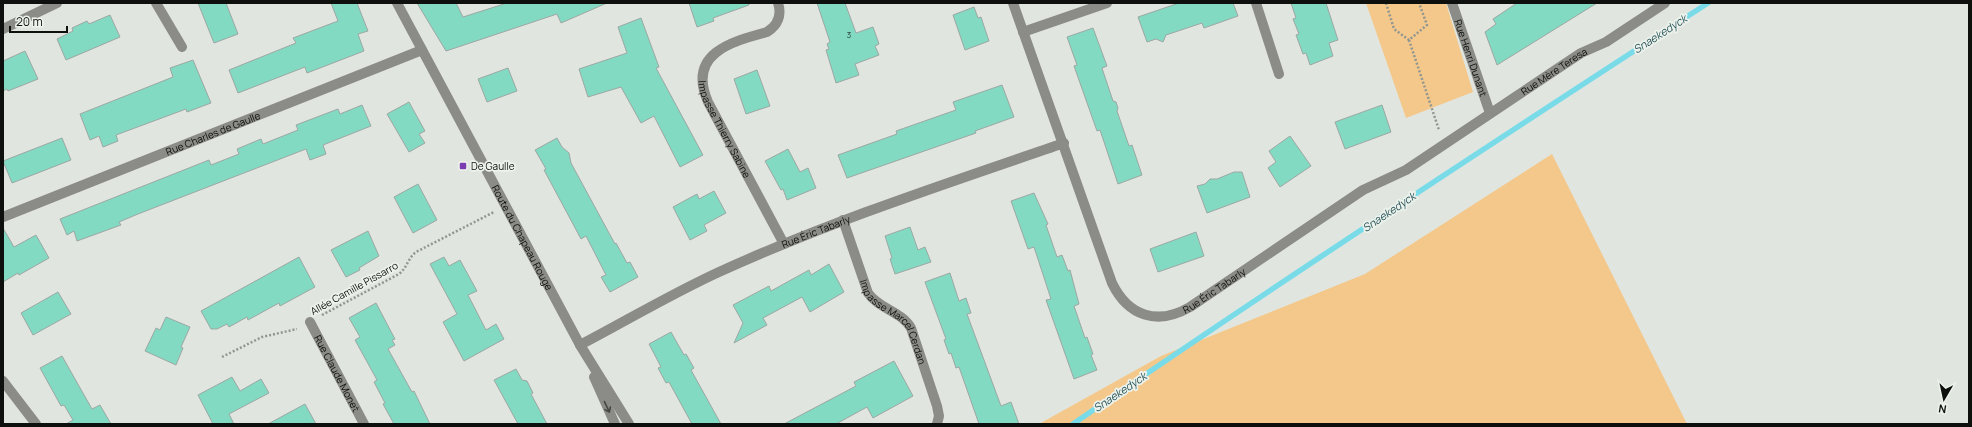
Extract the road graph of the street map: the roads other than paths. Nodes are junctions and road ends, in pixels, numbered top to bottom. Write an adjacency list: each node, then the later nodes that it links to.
1 (57, 3): 10 (street)
2 (156, 3): 12 (street)
3 (397, 3): 13 (street, Route du Chapeau Rouge)
4 (778, 3): 20 (street, Impasse Thierry Sabine)
5 (1013, 3): 11 (street, Rue Éric Tabarly)
6 (1107, 3): 11 (street)
7 (1256, 3): 14 (street)
8 (1452, 3): 15 (street, Rue Henri Dunant)
9 (1666, 3): 15 (street, Rue Mère Teresa)
10 (3, 29)
11 (1023, 32): 16 (street, Rue Éric Tabarly)
12 (182, 47)
13 (422, 50): 18 (street, Rue Charles de Gaulle); 22 (street, Route du Chapeau Rouge)
14 (1279, 74)
15 (1490, 113): 17 (street, Rue Mère Teresa)
16 (1064, 143): 17 (street, Rue Éric Tabarly); 19 (street, Rue Éric Tabarly)
17 (1443, 144)
18 (3, 217)
19 (843, 220): 20 (street, Rue Éric Tabarly); 28 (street, Impasse Marcel Cerdan)
20 (784, 244): 22 (street, Rue Éric Tabarly)
21 (310, 322): 25 (street, Rue Claude Monet)
22 (580, 346): 26 (street, Route du Chapeau Rouge, one-way to 26); 27 (street, Route du Chapeau Rouge)
23 (3, 381): 24 (street)
24 (36, 424)
25 (364, 424)
26 (615, 424)
27 (629, 424)
28 (937, 424)

